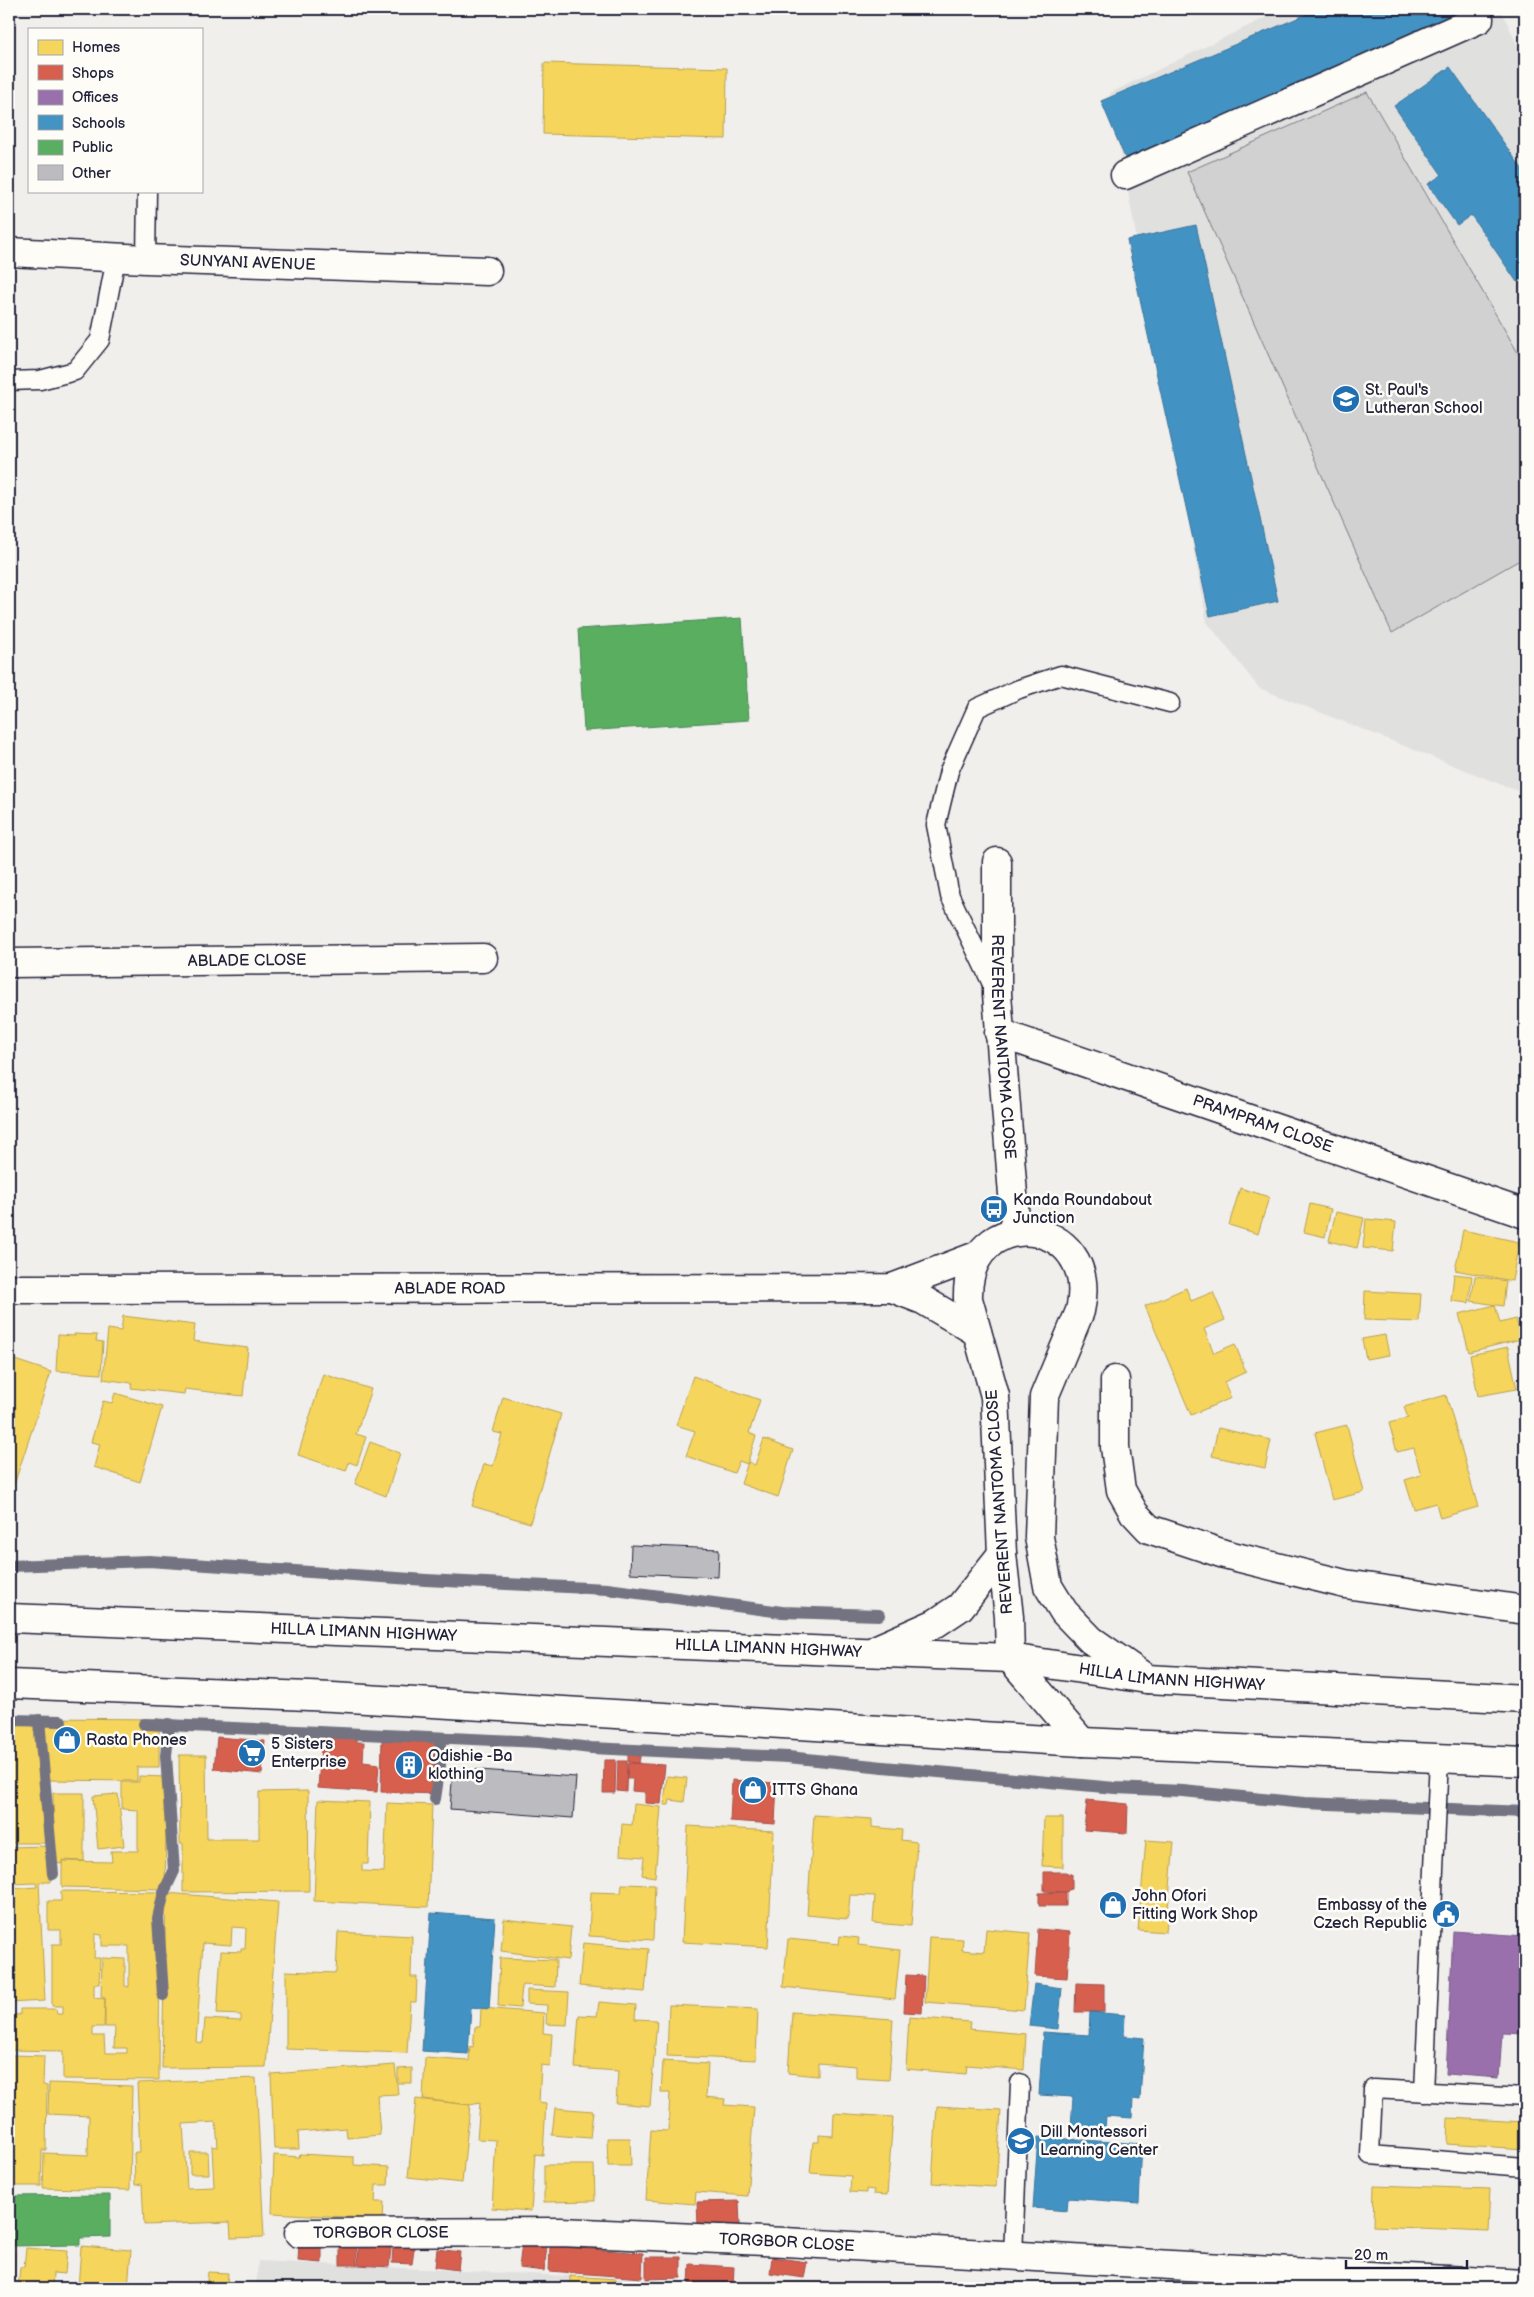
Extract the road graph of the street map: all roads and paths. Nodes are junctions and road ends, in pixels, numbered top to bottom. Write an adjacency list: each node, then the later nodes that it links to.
1 (1476, 9): 2 (street)
2 (1125, 175)
3 (147, 192): 6 (lane)
4 (9, 252): 5 (street, SUNYANI AVENUE)
5 (116, 258): 6 (street, SUNYANI AVENUE); 8 (lane)
6 (146, 259): 7 (street, SUNYANI AVENUE)
7 (487, 271)
8 (9, 381)
9 (1170, 703): 13 (lane)
10 (998, 862): 13 (street, REVERENT NANTOMA CLOSE)
11 (483, 958): 12 (street, ABLADE CLOSE)
12 (9, 963)
13 (997, 994): 14 (street, REVERENT NANTOMA CLOSE)
14 (999, 1034): 15 (street, PRAMPRAM CLOSE); 16 (street, REVERENT NANTOMA CLOSE)
15 (1525, 1214)
16 (1016, 1232): 17 (street, REVERENT NANTOMA CLOSE); 27 (street, REVERENT NANTOMA CLOSE)
17 (979, 1255): 18 (street, ABLADE ROAD); 20 (street, REVERENT NANTOMA CLOSE)
18 (892, 1288): 19 (street, ABLADE ROAD); 20 (street, ABLADE ROAD)
19 (9, 1289)
20 (977, 1332): 22 (street, REVERENT NANTOMA CLOSE)
21 (1114, 1380): 23 (street)
22 (1002, 1554): 25 (street); 26 (street, REVERENT NANTOMA CLOSE)
23 (1525, 1610)
24 (9, 1618): 25 (street, HILLA LIMANN HIGHWAY)
25 (871, 1652): 26 (street, HILLA LIMANN HIGHWAY)
26 (1010, 1658): 27 (street, HILLA LIMANN HIGHWAY); 30 (street)
27 (1147, 1679): 29 (street, HILLA LIMANN HIGHWAY)
28 (9, 1684): 30 (street)
29 (1525, 1699)
30 (1082, 1742): 31 (street)
31 (1439, 1758): 32 (street); 34 (lane)
32 (1525, 1762)
33 (1020, 2083): 38 (lane)
34 (1424, 2092): 35 (lane); 36 (lane)
35 (1525, 2097)
36 (1525, 2167)
37 (299, 2233): 38 (street, TORGBOR CLOSE)
38 (1013, 2256): 39 (street, TORGBOR CLOSE)
39 (1272, 2271): 40 (street, TORGBOR CLOSE); 41 (street)
40 (1525, 2284)
41 (1229, 2288)

